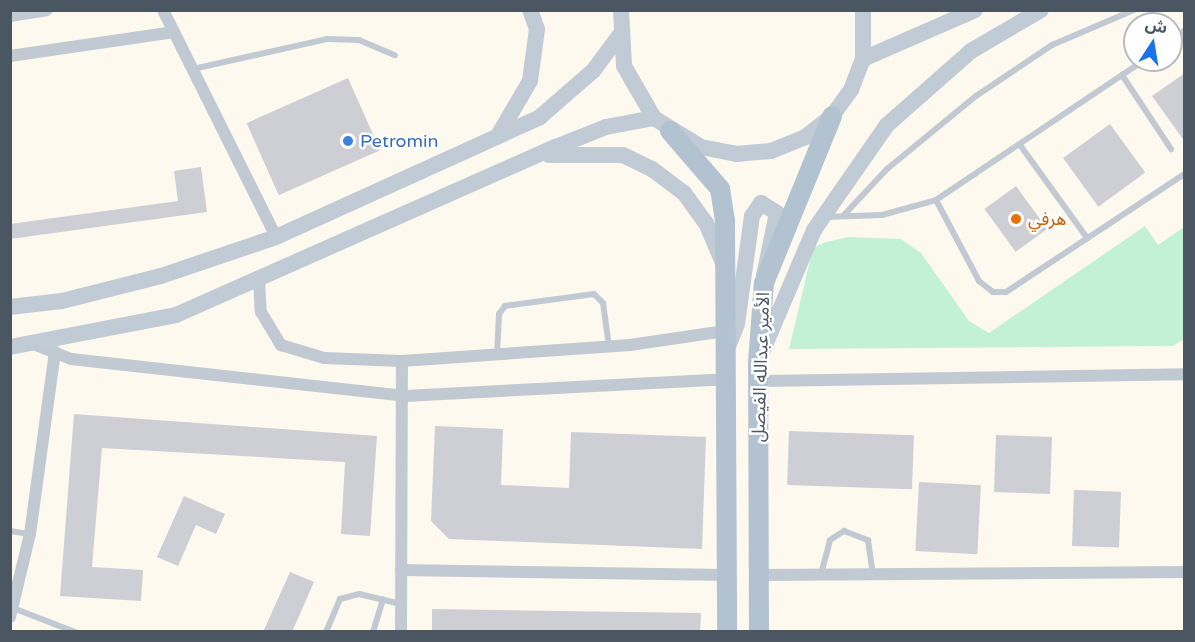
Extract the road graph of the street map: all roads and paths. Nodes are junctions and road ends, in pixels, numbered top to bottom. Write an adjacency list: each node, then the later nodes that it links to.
1 (47, 10): 9 (street)
2 (163, 10): 10 (street)
3 (530, 10): 21 (main road)
4 (621, 10): 11 (main road)
5 (863, 10): 14 (main road)
6 (975, 10): 14 (main road)
7 (1041, 10): 28 (main road)
8 (1134, 10): 27 (lane)
9 (10, 16)
10 (174, 32): 12 (street); 15 (street)
11 (619, 36): 19 (main road); 21 (main road)
12 (10, 56)
13 (395, 56): 15 (lane)
14 (863, 59): 18 (main road)
15 (192, 69): 29 (street)
16 (1126, 72): 17 (lane)
17 (1122, 75): 22 (lane); 23 (lane)
18 (832, 116): 20 (main road); 33 (main road, الأمير عبدالله الفيصل)
19 (654, 118): 20 (main road); 24 (main road)
20 (670, 131): 31 (main road, الأمير عبدالله الفيصل)
21 (499, 134): 29 (main road)
22 (1020, 145): 26 (lane); 30 (lane)
23 (1171, 149)
24 (536, 156): 31 (main road); 32 (main road)
25 (1185, 174): 30 (lane)
26 (936, 200): 27 (lane); 30 (lane)
27 (843, 216): 28 (lane)
28 (822, 217): 43 (main road)
29 (276, 237): 34 (main road)
30 (1087, 238)
31 (725, 268): 35 (main road, الأمير عبدالله الفيصل)
32 (259, 279): 36 (main road); 42 (street)
33 (764, 283): 40 (main road); 43 (main road, الأمير عبدالله الفيصل)
34 (10, 308)
35 (725, 331): 37 (street); 40 (main road, الأمير عبدالله الفيصل)
36 (33, 344): 38 (main road); 39 (street)
37 (609, 346): 41 (street); 41 (lane)
38 (10, 347)
39 (54, 352): 46 (street); 48 (street)
40 (725, 353): 45 (main road, الأمير عبدالله الفيصل)
41 (496, 354): 42 (street)
42 (402, 361): 46 (street)
43 (758, 371): 44 (street); 54 (main road, الأمير عبدالله الفيصل)
44 (1185, 374)
45 (726, 379): 46 (street); 53 (main road, الأمير عبدالله الفيصل)
46 (405, 396): 49 (street)
47 (10, 531): 48 (lane)
48 (30, 534): 57 (street)
49 (400, 570): 53 (street); 56 (street)
50 (1185, 572): 52 (street)
51 (820, 574): 52 (street); 52 (lane); 54 (street)
52 (873, 574)
53 (727, 575): 62 (main road, الأمير عبدالله الفيصل)
54 (758, 575): 63 (main road, الأمير عبدالله الفيصل)
55 (383, 600): 56 (lane); 59 (lane); 60 (lane)
56 (401, 604): 61 (street)
57 (12, 612): 58 (lane)
58 (75, 632)
59 (326, 632)
60 (373, 632)
61 (400, 632)
62 (727, 632)
63 (759, 632)

